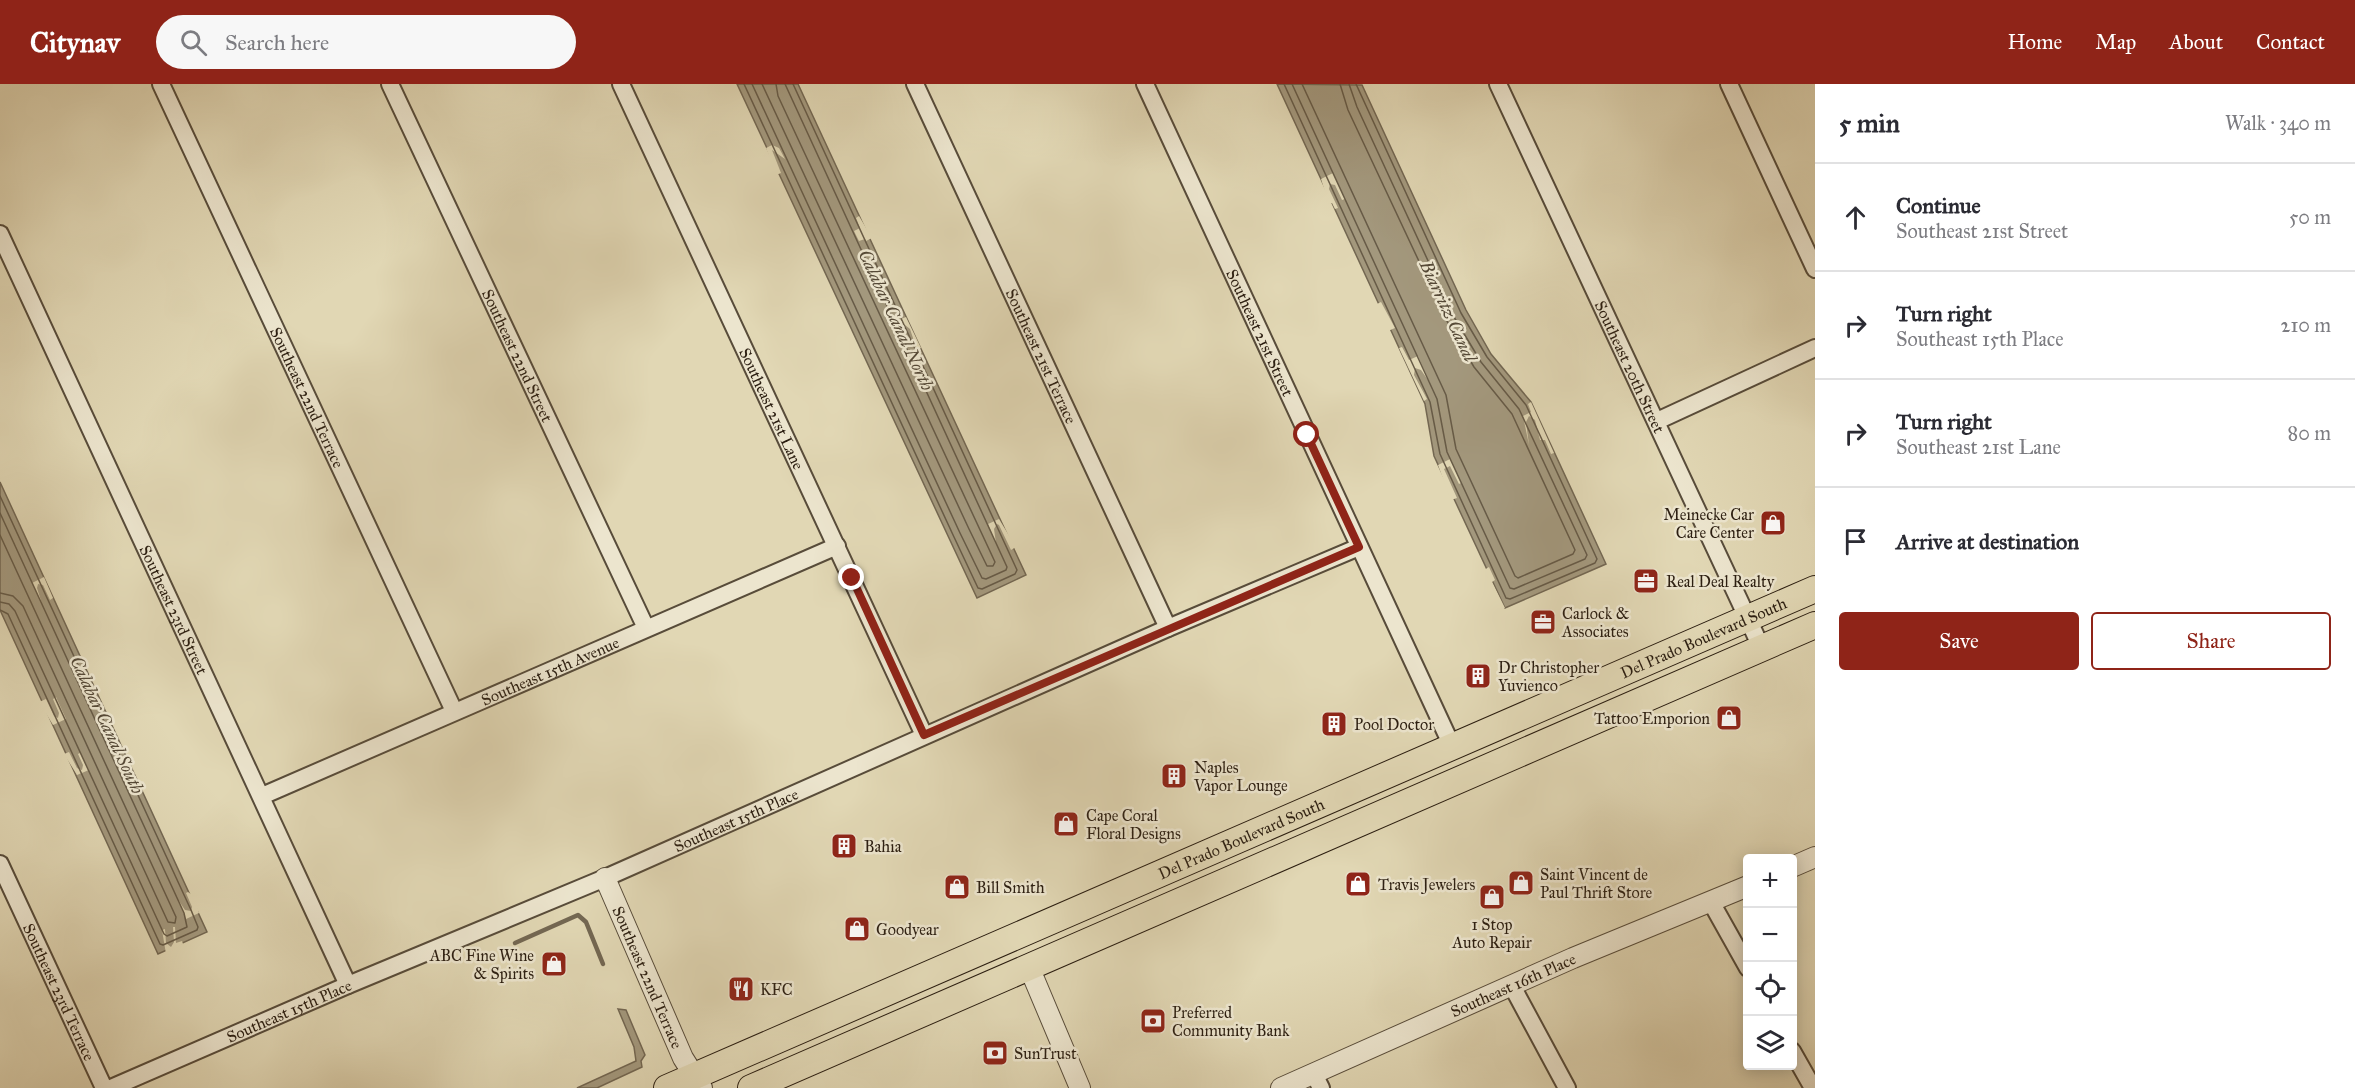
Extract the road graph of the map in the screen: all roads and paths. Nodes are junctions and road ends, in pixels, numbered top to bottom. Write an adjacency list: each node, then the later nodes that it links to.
1 (161, 84): 20 (street, Southeast 22nd Terrace)
2 (390, 84): 17 (street, Southeast 22nd Street)
3 (621, 84): 12 (street, Southeast 21st Lane)
4 (915, 84): 18 (street, Southeast 21st Terrace)
5 (1145, 84): 13 (street, Southeast 21st Street)
6 (1498, 84): 11 (street, Southeast 20th Street)
7 (1730, 84): 9 (street)
8 (0, 234): 23 (street, Southeast 23rd Street)
9 (1815, 269)
10 (1815, 348): 11 (street)
11 (1657, 421): 15 (street, Southeast 20th Street)
12 (837, 546): 17 (street, Southeast 15th Avenue); 21 (street, Southeast 21st Lane)
13 (1359, 547): 18 (street, Southeast 15th Place); 22 (street, Southeast 21st Street)
14 (1815, 589): 15 (main road, Del Prado Boulevard South)
15 (1748, 618): 19 (street, Southeast 20th Street); 22 (main road, Del Prado Boulevard South)
16 (1815, 625): 19 (main road, Del Prado Boulevard South)
17 (646, 628): 20 (street, Southeast 15th Avenue)
18 (1168, 628): 21 (street, Southeast 15th Place)
19 (1762, 649): 24 (main road, Del Prado Boulevard South)
20 (454, 711): 23 (street, Southeast 15th Avenue)
21 (924, 735): 29 (street, Southeast 15th Place)
22 (1452, 746): 24 (main road); 28 (main road, Del Prado Boulevard South)
23 (262, 796): 34 (street, Southeast 23rd Street)
24 (1312, 844): 33 (main road, Del Prado Boulevard South)
25 (1815, 857): 27 (street)
26 (0, 864): 39 (street, Southeast 23rd Terrace)
27 (1797, 865)
28 (1164, 872): 33 (main road); 38 (main road, Del Prado Boulevard South)
29 (605, 878): 34 (street, Southeast 15th Place); 38 (street, Southeast 22nd Terrace)
30 (1743, 888): 31 (street, Southeast 16th Place)
31 (1711, 902): 32 (street); 35 (street, Southeast 16th Place)
32 (1745, 962)
33 (1029, 967): 42 (main road, Del Prado Boulevard South); 43 (street)
34 (348, 985): 40 (street, Southeast 15th Place)
35 (1512, 986): 37 (street, Southeast 16th Place); 45 (street)
36 (1797, 1060): 46 (street)
37 (1317, 1081): 44 (street, Southeast 16th Place)
38 (695, 1084): 41 (main road, Del Prado Boulevard South)
39 (104, 1088)
40 (111, 1088)
41 (667, 1088)
42 (751, 1088)
43 (1080, 1088)
44 (1281, 1088)
45 (1567, 1088)
46 (1813, 1088)

